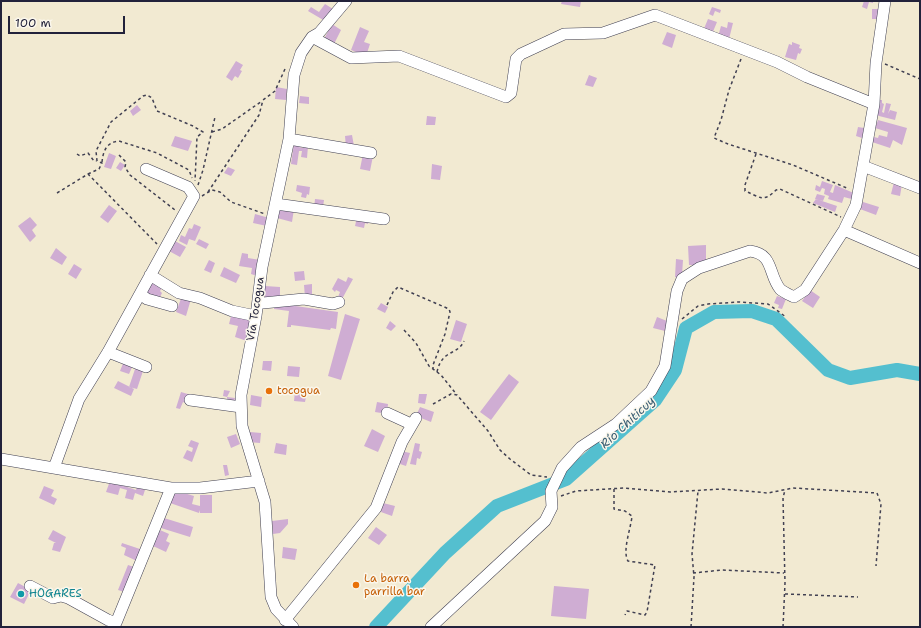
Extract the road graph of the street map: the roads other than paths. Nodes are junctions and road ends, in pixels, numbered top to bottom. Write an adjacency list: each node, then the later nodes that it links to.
1 (346, 1): 3 (street, Vía Tocogua)
2 (885, 1): 4 (street)
3 (312, 37): 4 (street); 5 (street, Vía Tocogua)
4 (874, 104): 7 (street)
5 (289, 139): 6 (street); 10 (street, Vía Tocogua)
6 (371, 153)
7 (863, 166): 9 (street); 12 (street)
8 (146, 169): 14 (street)
9 (920, 188)
10 (276, 204): 11 (street); 16 (street, Vía Tocogua)
11 (384, 220)
12 (844, 230): 13 (street); 31 (street)
13 (920, 263)
14 (150, 276): 15 (street); 19 (street)
15 (140, 294): 18 (street); 20 (street)
16 (258, 301): 17 (street); 19 (street, Vía Tocogua)
17 (339, 302)
18 (172, 306)
19 (256, 316): 23 (street, Vía Tocogua)
20 (108, 352): 21 (street); 26 (street)
21 (146, 367)
22 (190, 400): 23 (street)
23 (241, 407): 27 (street, Vía Tocogua)
24 (388, 412): 30 (street)
25 (1, 459): 26 (street)
26 (54, 468): 28 (street)
27 (259, 481): 28 (street); 30 (street, Vía Tocogua)
28 (171, 488): 29 (street)
29 (30, 586)
30 (289, 623)
31 (431, 627)

